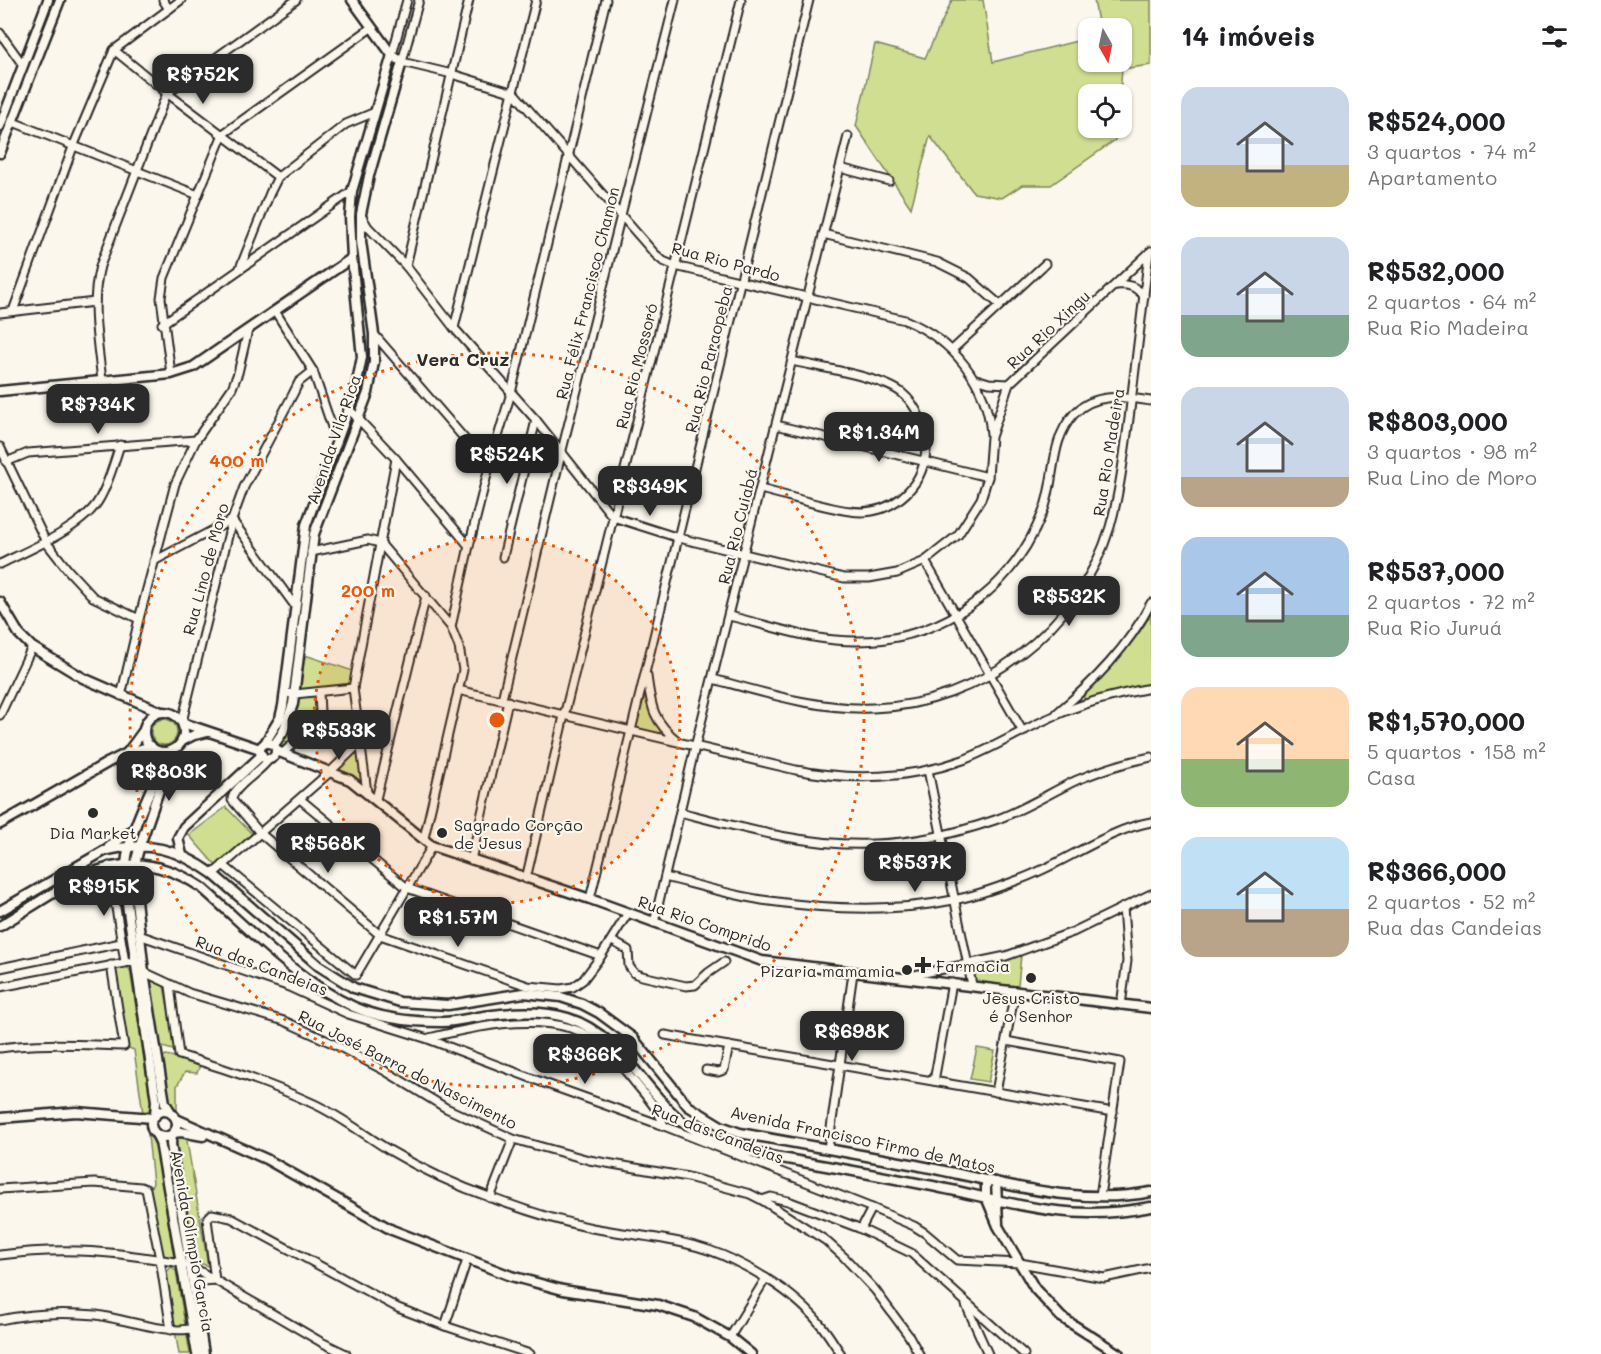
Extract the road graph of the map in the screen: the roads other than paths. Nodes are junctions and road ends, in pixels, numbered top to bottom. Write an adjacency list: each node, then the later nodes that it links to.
1 (48, 0): 21 (street)
2 (60, 0): 26 (street)
3 (163, 0): 15 (street)
4 (181, 0): 15 (street)
5 (296, 0): 23 (street)
6 (352, 0): 16 (street)
7 (407, 0): 19 (street, Avenida Vila Rica)
8 (419, 0): 20 (street, Avenida Vila Rica)
9 (469, 0): 22 (street)
10 (536, 0): 24 (street)
11 (606, 0): 32 (street)
12 (675, 0): 40 (street, Rua Félix Francisco Chamon)
13 (741, 0): 48 (street, Rua Rio Mossoró)
14 (809, 0): 50 (street, Rua Rio Paraopeba)
15 (169, 9): 18 (street)
16 (372, 28): 19 (street); 28 (street)
17 (0, 33): 21 (street)
18 (114, 50): 23 (street); 30 (street)
19 (392, 55): 20 (street); 25 (street, Avenida Vila Rica)
20 (402, 62): 22 (street); 39 (street, Avenida Vila Rica)
21 (24, 65): 27 (street)
22 (452, 74): 24 (street); 47 (street)
23 (167, 93): 28 (street); 34 (street)
24 (514, 93): 32 (street, Rua Rio Pardo); 60 (street)
25 (375, 112): 35 (street); 37 (street, Avenida Vila Rica)
26 (13, 122): 30 (street); 31 (street)
27 (0, 126)
28 (223, 134): 35 (street); 38 (street)
29 (848, 136): 33 (street, Rua Rio Cuiabá)
30 (73, 147): 34 (street); 56 (street)
31 (0, 153)
32 (568, 153): 40 (street, Rua Rio Pardo); 71 (street)
33 (840, 168): 36 (street); 42 (street, Rua Rio Cuiabá)
34 (137, 170): 38 (street); 54 (street)
35 (278, 177): 49 (street)
36 (889, 181)
37 (352, 191): 45 (street, Avenida Vila Rica); 49 (street)
38 (198, 195): 59 (street)
39 (361, 214): 41 (street); 43 (street, Avenida Vila Rica)
40 (620, 214): 48 (street, Rua Rio Pardo); 83 (street, Rua Félix Francisco Chamon)
41 (373, 232): 43 (street); 47 (street)
42 (823, 234): 53 (street, Rua Rio Cuiabá); 55 (street)
43 (360, 241): 62 (street, Avenida Vila Rica)
44 (1150, 252): 51 (street, Rua Rio Xingu); 52 (street, Rua Rio Madeira)
45 (352, 258): 57 (street); 74 (street, Avenida Vila Rica)
46 (1045, 264): 55 (street)
47 (406, 266): 60 (street)
48 (675, 266): 50 (street, Rua Rio Pardo); 90 (street, Rua Rio Mossoró)
49 (240, 268): 59 (street)
50 (741, 281): 53 (street, Rua Rio Pardo); 92 (street, Rua Rio Paraopeba)
51 (1116, 285): 52 (street); 69 (street, Rua Rio Xingu)
52 (1144, 296): 72 (street, Rua Rio Madeira)
53 (808, 297): 63 (street, Rua Rio Pardo); 64 (street, Rua Rio Cuiabá)
54 (95, 302): 56 (street); 68 (street)
55 (1000, 305): 63 (street)
56 (13, 311): 58 (street)
57 (275, 311): 61 (street); 65 (street)
58 (0, 313)
59 (162, 324): 66 (street)
60 (454, 328): 71 (street)
61 (248, 330): 66 (street); 79 (street)
62 (374, 334): 75 (street, Avenida Vila Rica); 87 (street)
63 (952, 350): 67 (street, Rua Rio Pardo)
64 (792, 361): 77 (street, Rua Rio Cuiabá); 85 (street)
65 (313, 371): 80 (street); 91 (street, Rua Lino de Moro)
66 (171, 374): 68 (street)
67 (976, 379): 69 (street); 78 (street, Rua Rio Pardo)
68 (102, 381): 70 (street)
69 (1010, 384): 78 (street, Rua Rio Xingu)
70 (0, 391)
71 (510, 393): 76 (street); 87 (street)
72 (1131, 398): 73 (street); 106 (street); 112 (street, Rua Rio Madeira)
73 (1151, 401)
74 (349, 408): 75 (street); 80 (street, Avenida Vila Rica)
75 (358, 419): 84 (street); 96 (street, Avenida Vila Rica)
76 (536, 420): 83 (street); 98 (street)
77 (776, 425): 85 (street); 89 (street, Rua Rio Cuiabá)
78 (991, 437): 88 (street, Rua Rio Xingu)
79 (196, 440): 81 (street); 99 (street)
80 (337, 442): 105 (street, Avenida Vila Rica)
81 (120, 446): 86 (street); 93 (street)
82 (0, 447): 86 (street)
83 (561, 454): 90 (street); 121 (street, Rua Félix Francisco Chamon)
84 (396, 459): 94 (street); 95 (street)
85 (925, 461): 88 (street); 89 (street)
86 (6, 462): 93 (street)
87 (489, 467): 95 (street)
88 (988, 477): 100 (street, Rua Rio Xingu)
89 (760, 489): 97 (street, Rua Rio Cuiabá)
90 (613, 517): 92 (street, Rua Rio Xingu); 125 (street, Rua Rio Mossoró)
91 (232, 520): 99 (street); 105 (street); 128 (street, Rua Lino de Moro)
92 (679, 538): 97 (street, Rua Rio Xingu); 111 (street, Rua Rio Paraopeba)
93 (46, 542): 101 (street); 108 (street)
94 (380, 543): 96 (street); 102 (street); 114 (street)
95 (469, 546): 109 (street)
96 (311, 552): 118 (street, Avenida Vila Rica)
97 (745, 552): 100 (street, Rua Rio Xingu); 107 (street, Rua Rio Cuiabá)
98 (503, 557)
99 (154, 561): 108 (street)
100 (926, 561): 106 (street)
101 (0, 564)
102 (426, 596): 109 (street); 146 (street)
103 (0, 602): 110 (street)
104 (1151, 603): 119 (street)
105 (296, 606): 118 (street, Avenida Vila Rica)
106 (956, 615): 107 (street); 112 (street)
107 (729, 616): 113 (street, Rua Rio Cuiabá)
108 (139, 619): 120 (street)
109 (451, 627): 116 (street)
110 (32, 647): 120 (street); 124 (street)
111 (647, 671): 131 (street, Rua Rio Paraopeba); 135 (street)
112 (990, 675): 113 (street, Rua Rio Madeira); 132 (street)
113 (713, 679): 137 (street, Rua Rio Cuiabá)
114 (353, 688): 117 (street); 134 (street)
115 (1151, 688): 122 (street)
116 (458, 690): 121 (street); 148 (street)
117 (319, 692): 118 (street); 139 (street)
118 (290, 693): 139 (street, Avenida Vila Rica)
119 (1078, 695): 122 (street); 126 (street)
120 (123, 697): 123 (street); 127 (street)
121 (505, 700): 125 (street); 161 (street, Rua Félix Francisco Chamon)
122 (1084, 704): 126 (street)
123 (161, 712): 127 (street); 128 (street)
124 (0, 715)
125 (564, 716): 131 (street); 167 (street, Rua Rio Mossoró)
126 (1053, 716): 132 (street)
127 (148, 720): 129 (street)
128 (182, 722): 130 (street, Rua Rio Comprido); 133 (street)
129 (144, 730): 136 (street); 140 (street)
130 (210, 732): 133 (street); 139 (street, Rua Rio Comprido)
131 (630, 732): 135 (street); 171 (street, Rua Rio Paraopeba)
132 (1023, 732): 142 (street)
133 (182, 741): 138 (street)
134 (361, 742): 143 (street); 144 (street)
135 (681, 743): 137 (street)
136 (152, 747): 138 (street); 140 (street); 151 (street)
137 (696, 747): 142 (street); 147 (street, Rua Rio Cuiabá)
138 (173, 750): 157 (street)
139 (272, 752): 143 (street, Rua Rio Comprido); 153 (street); 160 (street, Avenida Vila Rica)
140 (127, 753): 150 (street)
141 (1151, 757): 154 (street)
142 (928, 770): 154 (street)
143 (330, 772): 144 (street, Rua Rio Comprido); 145 (street)
144 (367, 792): 146 (street, Rua Rio Comprido)
145 (300, 799): 153 (street); 169 (street)
146 (376, 799): 152 (street, Rua Rio Comprido)
147 (680, 812): 154 (street); 166 (street, Rua Rio Cuiabá)
148 (427, 818): 152 (street); 155 (street)
149 (1151, 822): 172 (street)
150 (0, 824)
151 (136, 828): 156 (street); 159 (street)
152 (414, 830): 155 (street, Rua Rio Comprido)
153 (260, 833): 164 (street); 179 (street)
154 (940, 834): 172 (street)
155 (424, 838): 158 (street, Rua Rio Comprido)
156 (129, 845): 157 (street, Avenida Francisco Firmo de Matos); 159 (street, Avenida Francisco Firmo de Matos); 162 (street)
157 (140, 845): 160 (street, Avenida Francisco Firmo de Matos); 162 (street)
158 (432, 846): 161 (street, Rua Rio Comprido); 169 (street)
159 (104, 851): 174 (street, Avenida Francisco Firmo de Matos)
160 (182, 855): 165 (street, Avenida Francisco Firmo de Matos)
161 (471, 860): 167 (street, Rua Rio Comprido)
162 (130, 864): 163 (street, Avenida Francisco Firmo de Matos); 168 (street); 178 (street); 192 (street, Avenida Francisco Firmo de Matos)
163 (109, 866): 168 (street); 177 (street, Avenida Francisco Firmo de Matos); 181 (street)
164 (223, 866): 165 (street); 179 (street)
165 (213, 874): 189 (street, Avenida Francisco Firmo de Matos)
166 (665, 877): 172 (street); 176 (street, Rua Rio Cuiabá)
167 (526, 879): 171 (street, Rua Rio Comprido)
168 (125, 881): 183 (street)
169 (407, 888): 179 (street); 182 (street)
170 (1151, 894): 173 (street)
171 (590, 899): 175 (street, Rua Rio Comprido)
172 (953, 900): 187 (street)
173 (1123, 907): 187 (street); 202 (street)
174 (0, 910)
175 (628, 913): 176 (street, Rua Rio Comprido); 180 (street)
176 (654, 923): 191 (street, Rua Rio Comprido)
177 (0, 926)
178 (139, 935): 190 (street); 198 (street, Rua das Candeias)
179 (380, 935): 182 (street)
180 (612, 941): 182 (street); 184 (street)
181 (121, 943): 185 (street); 188 (street)
182 (601, 956)
183 (135, 961): 185 (street); 216 (street)
184 (724, 962)
185 (125, 963): 186 (street)
186 (111, 965): 199 (street); 208 (street)
187 (967, 965): 193 (street); 196 (street)
188 (0, 968)
189 (325, 970): 194 (street); 223 (street, Avenida Francisco Firmo de Matos)
190 (144, 972): 197 (street, Rua José Barra do Nascimento); 215 (street)
191 (853, 973): 193 (street, Rua Rio Comprido); 209 (street)
192 (299, 978): 194 (street, Avenida Francisco Firmo de Matos); 198 (street); 201 (street)
193 (899, 978): 195 (street, Rua Rio Comprido)
194 (313, 983): 224 (street, Avenida Francisco Firmo de Matos)
195 (952, 983): 196 (street, Rua Rio Comprido); 211 (street)
196 (972, 985): 200 (street, Rua Rio Comprido)
197 (170, 986): 221 (street, Rua José Barra do Nascimento); 233 (street)
198 (287, 986): 201 (street, Rua das Candeias)
199 (0, 987)
200 (1016, 991): 202 (street, Rua Rio Comprido); 206 (street)
201 (307, 994): 205 (street, Rua das Candeias)
202 (1121, 1005): 203 (street, Rua Rio Comprido)
203 (1151, 1008)
204 (665, 1035): 207 (street)
205 (428, 1039): 218 (street, Rua das Candeias); 218 (street)
206 (1006, 1041): 212 (street); 213 (street)
207 (729, 1046): 209 (street); 210 (street)
208 (0, 1048)
209 (839, 1065): 211 (street); 223 (street)
210 (706, 1070)
211 (934, 1081): 212 (street)
212 (996, 1092): 213 (street)
213 (1113, 1112): 231 (street)
214 (115, 1114): 216 (street); 217 (street); 219 (street)
215 (174, 1116): 216 (street); 220 (street); 222 (street)
216 (154, 1117): 219 (street)
217 (0, 1118)
218 (664, 1126): 226 (street, Rua das Candeias)
219 (155, 1133): 220 (street); 243 (street, Avenida Olímpio Garcia)
220 (173, 1134): 222 (street); 245 (street, Avenida Olímpio Garcia)
221 (513, 1139): 233 (street); 234 (street, Rua José Barra do Nascimento)
222 (224, 1141): 242 (street)
223 (828, 1149): 225 (street); 227 (street, Avenida Francisco Firmo de Matos)
224 (776, 1157): 225 (street, Avenida Francisco Firmo de Matos); 226 (street)
225 (795, 1160): 232 (street, Avenida Francisco Firmo de Matos)
226 (773, 1169): 237 (street, Rua das Candeias)
227 (986, 1180): 228 (street, Avenida Francisco Firmo de Matos); 232 (street)
228 (996, 1182): 231 (street, Avenida Francisco Firmo de Matos); 235 (street)
229 (0, 1189): 241 (street)
230 (1151, 1192): 231 (street, Avenida Francisco Firmo de Matos)
231 (1100, 1196)
232 (986, 1197): 235 (street, Avenida Francisco Firmo de Matos); 238 (street)
233 (490, 1198): 247 (street)
234 (762, 1200): 239 (street); 262 (street, Rua José Barra do Nascimento)
235 (999, 1200): 236 (street, Avenida Francisco Firmo de Matos); 238 (street)
236 (1151, 1207)
237 (872, 1208): 239 (street); 244 (street, Rua das Candeias)
238 (998, 1226): 244 (street)
239 (861, 1228): 250 (street)
240 (0, 1255): 241 (street)
241 (160, 1259): 243 (street); 254 (street)
242 (467, 1260): 252 (street); 255 (street)
243 (181, 1263): 245 (street); 253 (street, Avenida Olímpio Garcia)
244 (1020, 1263): 246 (street, Rua das Candeias); 265 (street)
245 (191, 1266): 248 (street); 249 (street, Avenida Olímpio Garcia)
246 (1151, 1268)
247 (766, 1278): 255 (street); 261 (street)
248 (214, 1280): 249 (street); 252 (street); 258 (street)
249 (195, 1292): 253 (street, Avenida Olímpio Garcia)
250 (965, 1303): 263 (street); 264 (street)
251 (0, 1320): 254 (street)
252 (445, 1326): 259 (street)
253 (196, 1327): 254 (street); 256 (street, Avenida Olímpio Garcia); 257 (street, Avenida Olímpio Garcia)
254 (171, 1330)
255 (729, 1337): 260 (street)
256 (197, 1354)
257 (204, 1354)
258 (346, 1354)
259 (530, 1354)
260 (751, 1354)
261 (841, 1354)
262 (920, 1354)
263 (988, 1354)
264 (1024, 1354)
265 (1119, 1354)

